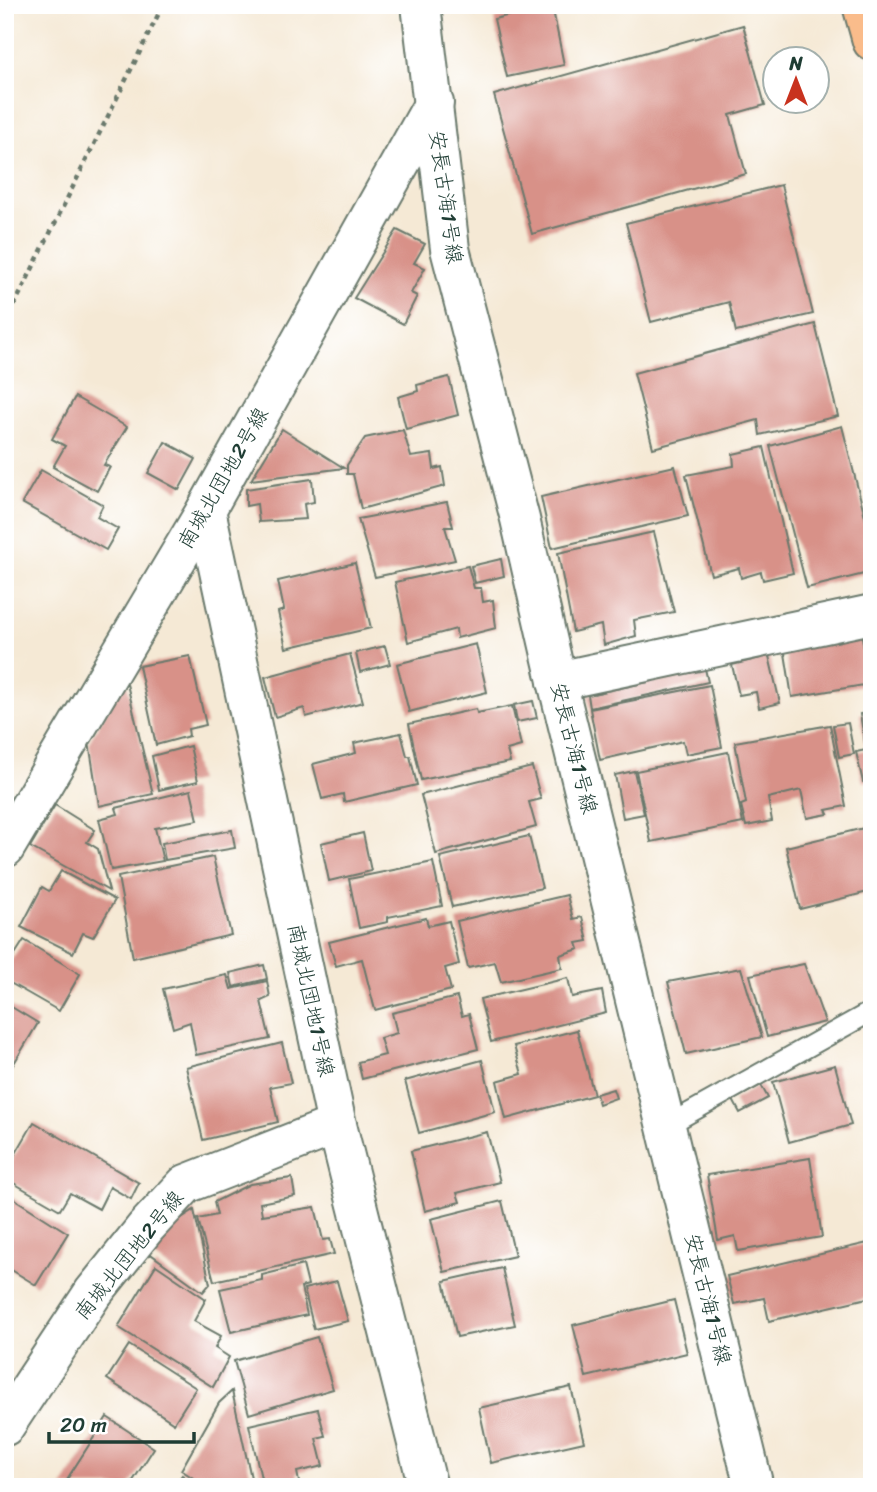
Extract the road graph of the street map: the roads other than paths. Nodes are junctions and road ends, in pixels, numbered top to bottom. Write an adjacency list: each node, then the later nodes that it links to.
1 (421, 5): 4 (street, 安長古海1号線)
2 (862, 5): 3 (main road)
3 (872, 41)
4 (434, 103): 5 (street, 南城北団地2号線); 7 (street, 安長古海1号線)
5 (206, 510): 8 (street, 南城北団地2号線); 10 (street, 南城北団地1号線)
6 (872, 614): 7 (street)
7 (557, 681): 11 (street, 安長古海1号線)
8 (5, 848)
9 (872, 1011): 11 (lane)
10 (337, 1125): 12 (street, 南城北団地2号線); 14 (street, 南城北団地1号線)
11 (666, 1126): 13 (street, 安長古海1号線)
12 (5, 1426)
13 (751, 1486)
14 (428, 1487)

